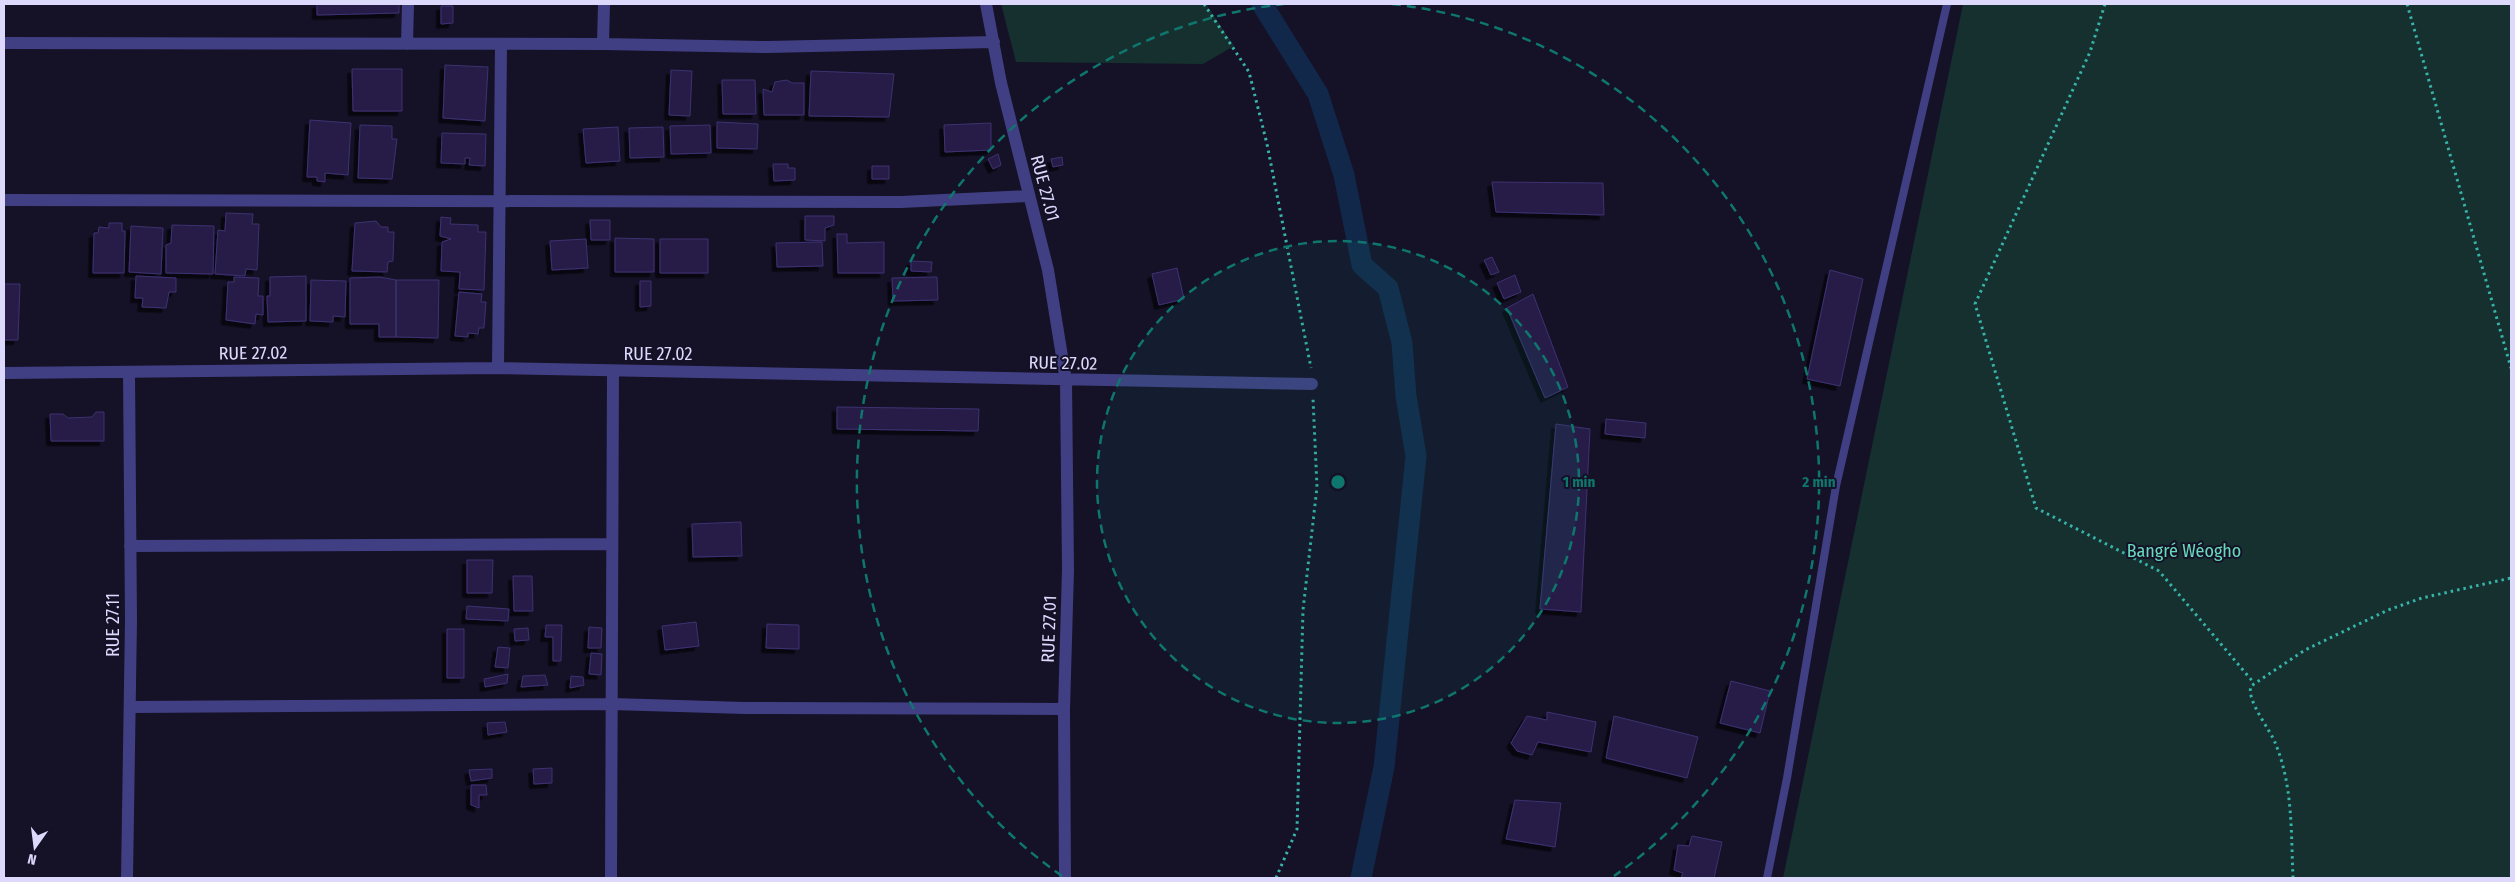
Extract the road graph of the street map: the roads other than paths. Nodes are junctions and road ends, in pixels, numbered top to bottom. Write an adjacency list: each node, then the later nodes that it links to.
1 (408, 4): 7 (street)
2 (604, 4): 9 (street)
3 (986, 4): 5 (street, RUE 27.01)
4 (1947, 4): 27 (lane)
5 (994, 42): 9 (street); 10 (street, RUE 27.01)
6 (4, 43): 7 (street)
7 (407, 44): 8 (street)
8 (501, 44): 9 (street); 12 (street)
9 (603, 44)
10 (1030, 196): 12 (street); 17 (street, RUE 27.01)
11 (4, 200): 12 (street)
12 (500, 200): 13 (street)
13 (498, 368): 14 (street, RUE 27.02); 15 (street, RUE 27.02)
14 (613, 371): 17 (street, RUE 27.02); 19 (street)
15 (129, 372): 16 (street, RUE 27.02); 20 (street, RUE 27.11)
16 (4, 373)
17 (1066, 381): 18 (street, RUE 27.02); 23 (street, RUE 27.01)
18 (1312, 384)
19 (612, 544): 20 (street); 21 (street)
20 (130, 546): 22 (street, RUE 27.11)
21 (612, 704): 22 (street); 23 (street); 25 (street)
22 (130, 707): 24 (street, RUE 27.11)
23 (1064, 709): 26 (street, RUE 27.01)
24 (127, 878)
25 (611, 878)
26 (1065, 878)
27 (1767, 878)

